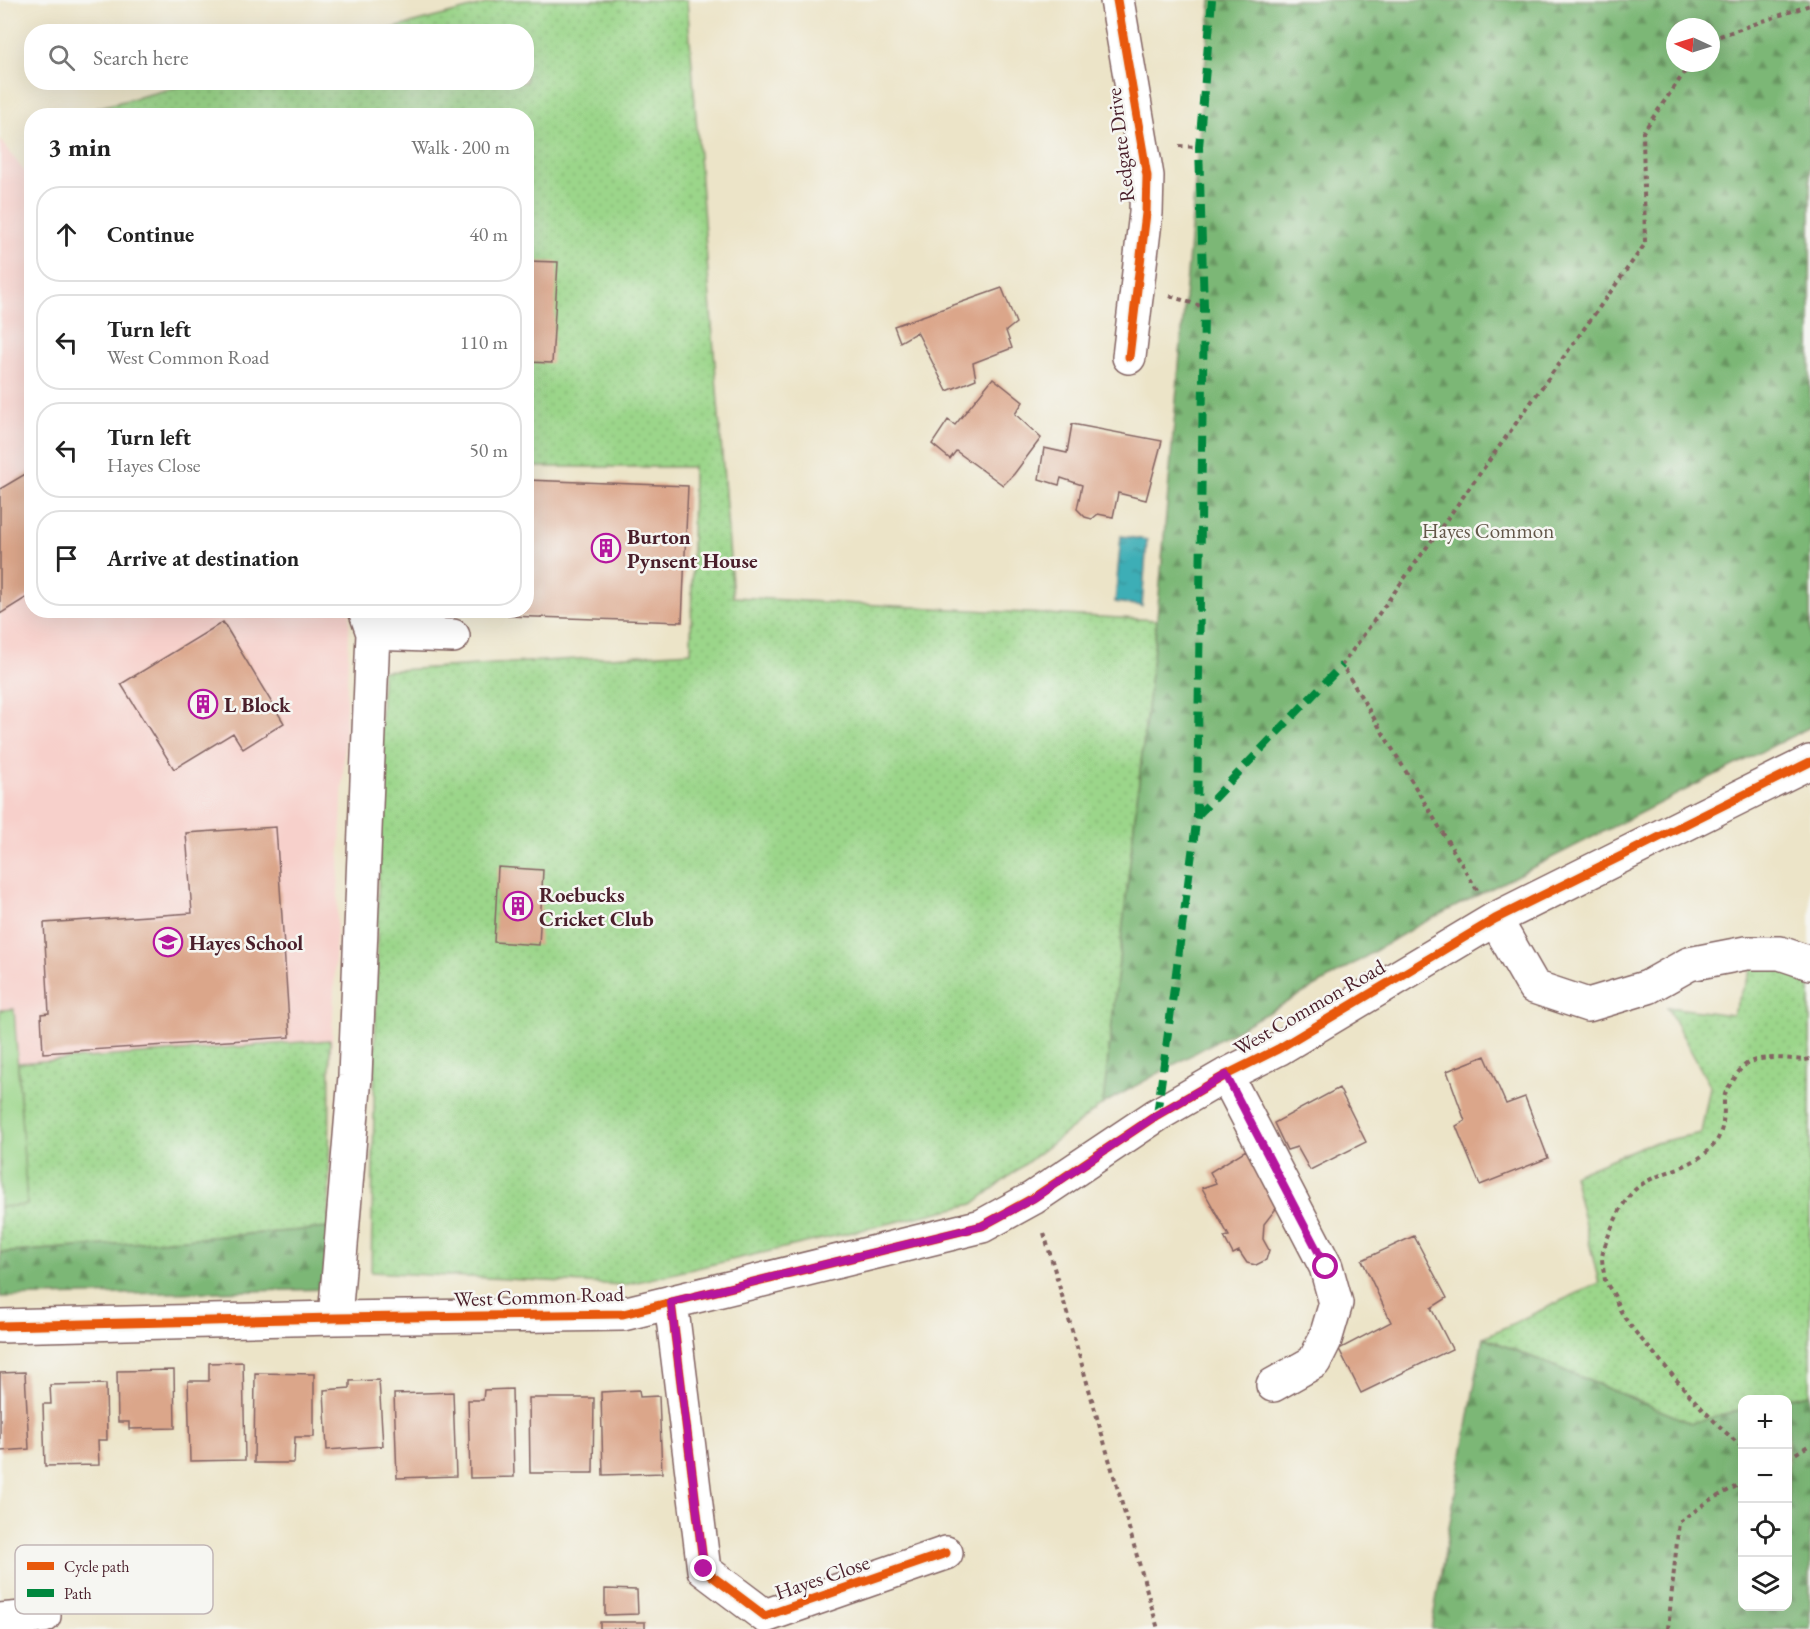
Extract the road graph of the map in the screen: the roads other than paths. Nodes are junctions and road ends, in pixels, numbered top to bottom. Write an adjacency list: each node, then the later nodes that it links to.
1 (1117, 0): 2 (street, Redgate Drive)
2 (1129, 357)
3 (369, 622): 4 (street); 10 (street)
4 (453, 636)
5 (1810, 762): 6 (street, West Common Road)
6 (1495, 919): 7 (street); 8 (street, West Common Road)
7 (1810, 963)
8 (1226, 1075): 9 (street, West Common Road); 12 (street)
9 (671, 1302): 10 (street, West Common Road); 13 (street, Hayes Close)
10 (335, 1318): 11 (street, West Common Road)
11 (0, 1326)
12 (1273, 1385)
13 (946, 1552)
14 (44, 1616): 15 (street)
15 (0, 1620)

